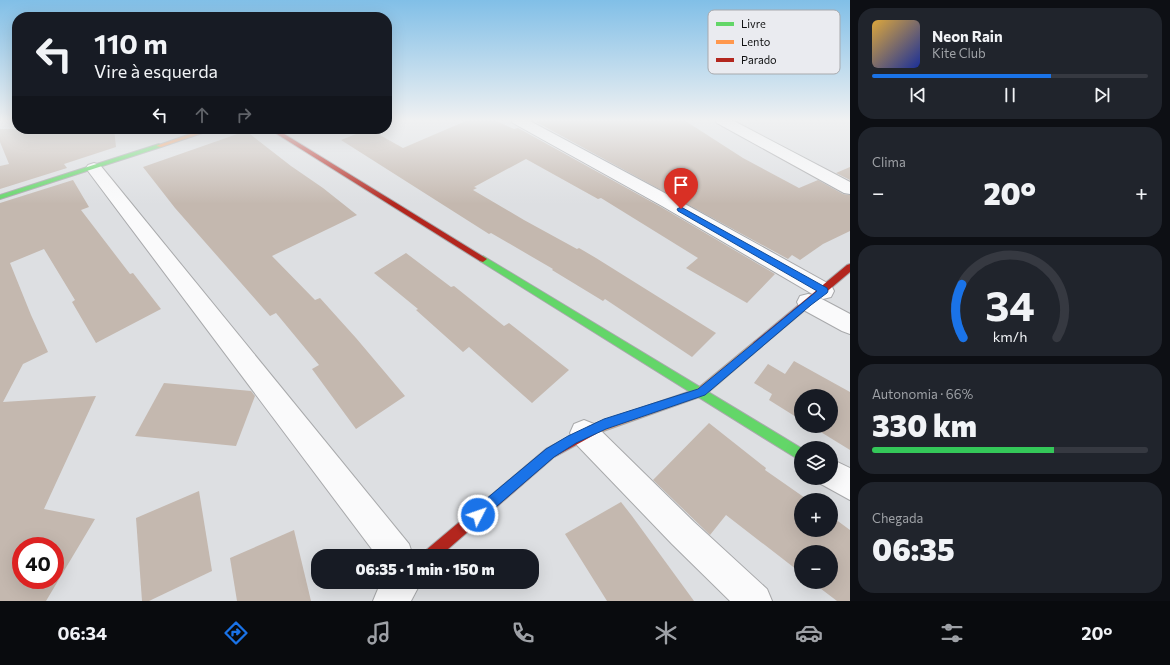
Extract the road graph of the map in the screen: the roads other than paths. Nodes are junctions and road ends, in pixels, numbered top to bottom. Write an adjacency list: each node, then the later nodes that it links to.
1 (154, 148): 5 (street)
2 (303, 148): 11 (street)
3 (569, 148): 9 (street)
4 (774, 148): 6 (street)
5 (94, 168): 7 (street); 16 (street)
6 (850, 189)
7 (0, 197)
8 (850, 267): 9 (street)
9 (816, 296): 10 (street); 11 (street)
10 (850, 324)
11 (701, 392): 12 (street); 13 (street)
12 (584, 433): 17 (street); 20 (street)
13 (794, 451)
14 (838, 478): 15 (street)
15 (850, 486)
16 (391, 549)
17 (438, 549)
18 (399, 589): 19 (street)
19 (390, 601)
20 (755, 601)

